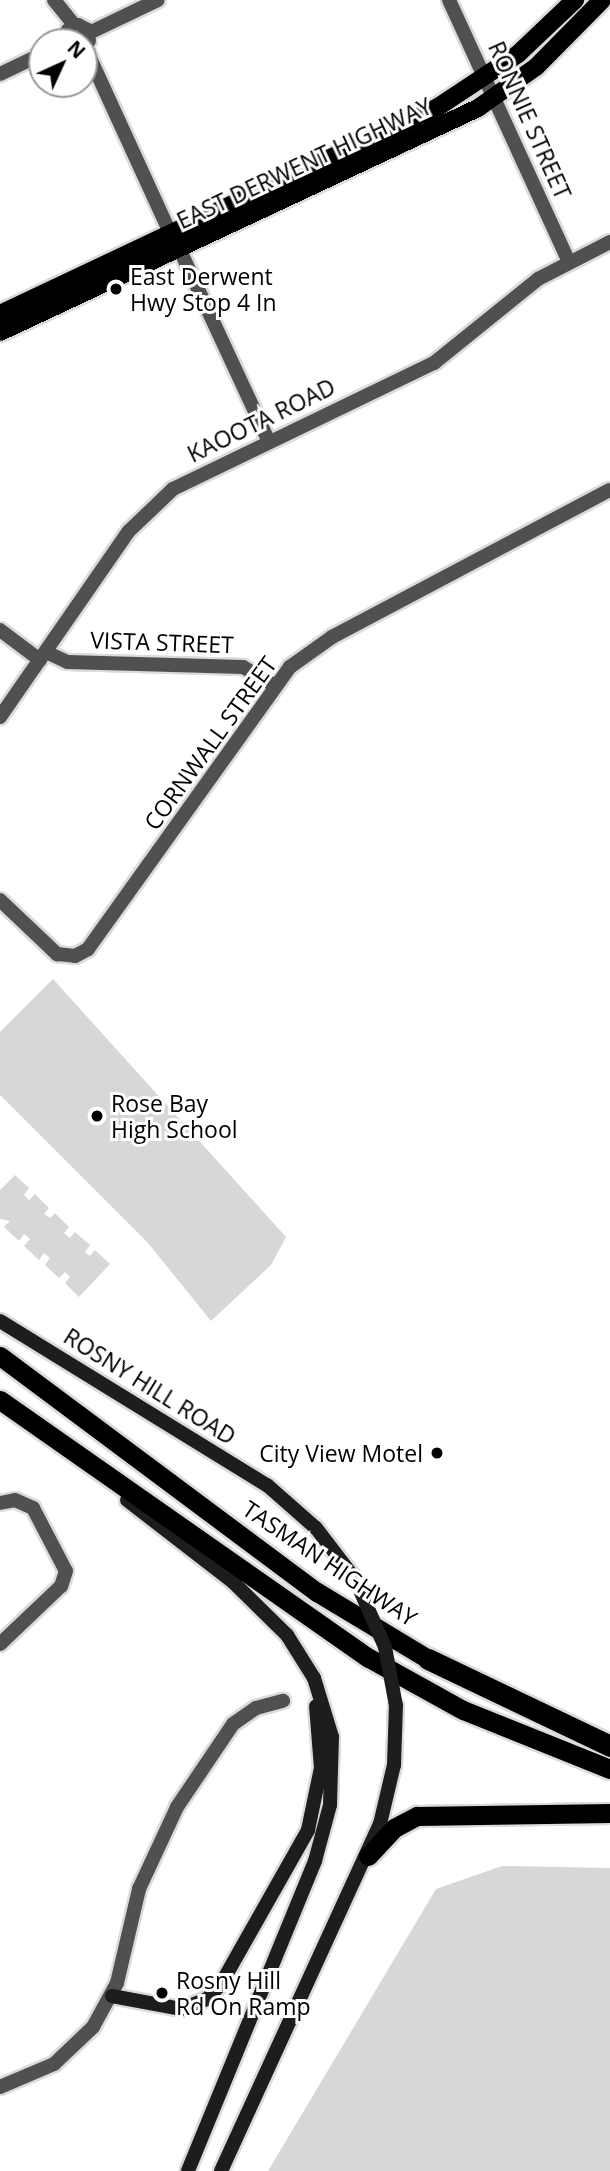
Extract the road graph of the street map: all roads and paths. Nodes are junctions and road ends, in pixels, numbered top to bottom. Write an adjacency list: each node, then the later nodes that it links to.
1 (54, 0): 6 (street)
2 (158, 0): 9 (street)
3 (449, 0): 13 (street, RONNIE STREET)
4 (575, 0): 13 (main road, EAST DERWENT HIGHWAY)
5 (602, 0): 14 (main road, EAST DERWENT HIGHWAY)
6 (74, 25): 7 (street); 8 (street)
7 (73, 28)
8 (76, 28)
9 (98, 35)
10 (28, 61): 12 (street)
11 (98, 69): 15 (street)
12 (0, 74)
13 (487, 77): 14 (street, RONNIE STREET); 15 (main road, EAST DERWENT HIGHWAY)
14 (495, 98): 15 (main road, EAST DERWENT HIGHWAY); 17 (street, RONNIE STREET)
15 (174, 240): 18 (main road, EAST DERWENT HIGHWAY); 19 (main road, EAST DERWENT HIGHWAY); 20 (street)
16 (610, 242): 17 (street, KAOOTA ROAD)
17 (568, 260): 20 (street, KAOOTA ROAD)
18 (0, 314)
19 (0, 332)
20 (268, 440): 23 (street, KAOOTA ROAD)
21 (610, 490): 24 (street, CORNWALL STREET)
22 (0, 630): 23 (street, VISTA STREET)
23 (43, 656): 24 (street, VISTA STREET); 25 (street, KAOOTA ROAD)
24 (274, 685): 26 (street, CORNWALL STREET)
25 (0, 717)
26 (0, 900)
27 (0, 1321): 43 (main road, ROSNY HILL ROAD, bridge)
28 (0, 1356): 30 (highway, TASMAN HIGHWAY)
29 (0, 1362): 30 (highway, TASMAN HIGHWAY)
30 (41, 1389): 38 (highway, TASMAN HIGHWAY)
31 (0, 1400): 32 (highway)
32 (83, 1458): 34 (main road); 41 (highway)
33 (0, 1503): 35 (street)
34 (276, 1622): 44 (main road); 46 (main road)
35 (15, 1628): 36 (street); 37 (street)
36 (0, 1636)
37 (0, 1644)
38 (428, 1659): 40 (highway, TASMAN HIGHWAY)
39 (283, 1702): 44 (street)
40 (610, 1746)
41 (610, 1769)
42 (610, 1813): 43 (highway)
43 (368, 1856): 47 (main road, ROSNY HILL ROAD)
44 (112, 1996): 45 (street)
45 (0, 2087)
46 (188, 2171)
47 (221, 2171)

